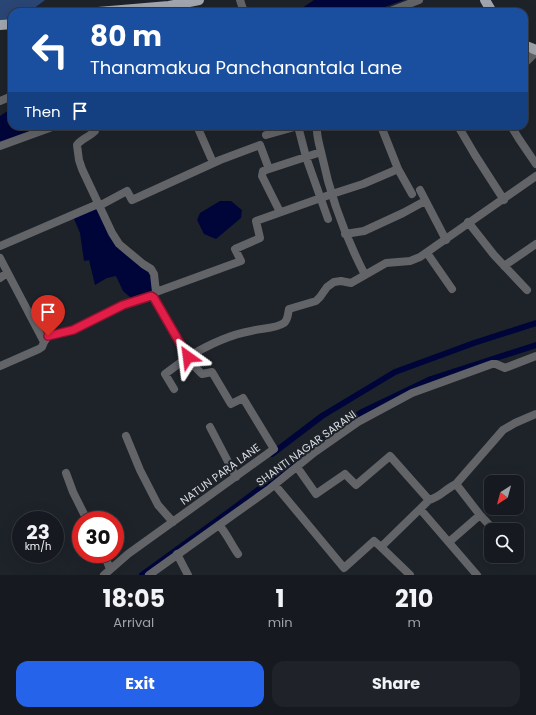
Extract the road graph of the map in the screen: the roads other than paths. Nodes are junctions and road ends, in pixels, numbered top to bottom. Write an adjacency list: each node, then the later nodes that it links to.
1 (199, 0): 3 (main road)
2 (419, 0): 6 (street)
3 (169, 3): 4 (main road)
4 (148, 4): 5 (main road)
5 (123, 8)
6 (398, 8)
7 (536, 51): 8 (street)
8 (528, 60)
9 (44, 130): 19 (street)
10 (95, 130): 33 (street)
11 (199, 130): 22 (street)
12 (284, 130): 18 (street)
13 (299, 130): 21 (street)
14 (317, 130): 20 (street)
15 (382, 130): 25 (street)
16 (460, 130): 31 (street)
17 (513, 130): 23 (street)
18 (266, 135)
19 (0, 146)
20 (321, 152): 21 (street); 28 (street)
21 (306, 157): 24 (street); 30 (street)
22 (212, 158)
23 (536, 164)
24 (269, 169): 33 (street); 34 (street)
25 (398, 169): 28 (street); 29 (street)
26 (536, 176): 31 (street)
27 (420, 190): 32 (street)
28 (332, 194): 30 (street); 37 (street)
29 (412, 194)
30 (321, 198): 34 (street); 35 (street)
31 (504, 200): 36 (street)
32 (425, 201): 37 (street); 38 (street)
33 (98, 205): 40 (street); 48 (street)
34 (280, 212): 48 (street)
35 (328, 219)
36 (468, 222): 38 (street); 43 (street)
37 (345, 234): 45 (street)
38 (446, 240): 41 (street)
39 (536, 244): 43 (street)
40 (0, 246)
41 (427, 253): 45 (street); 46 (street)
42 (0, 258): 44 (street)
43 (504, 266): 47 (street)
44 (4, 275): 49 (street)
45 (364, 275): 50 (street)
46 (452, 289)
47 (527, 290)
48 (154, 294): 49 (street); 50 (street)
49 (44, 342): 52 (street)
50 (188, 357): 53 (street); 59 (street, NATUN PARA LANE)
51 (536, 358): 57 (street, SHANTI NAGAR SARANI)
52 (0, 366)
53 (174, 389)
54 (536, 414): 60 (street)
55 (210, 427): 59 (street)
56 (126, 436): 66 (street)
57 (297, 467): 61 (street, SHANTI NAGAR SARANI); 62 (street)
58 (66, 473): 64 (street)
59 (236, 477): 66 (street, NATUN PARA LANE)
60 (456, 484): 62 (street); 65 (street)
61 (275, 485): 68 (street, SHANTI NAGAR SARANI); 74 (street)
62 (429, 500): 63 (street)
63 (420, 509): 69 (street); 70 (street)
64 (82, 511)
65 (480, 515): 67 (street); 69 (street)
66 (173, 522): 75 (street, NATUN PARA LANE)
67 (487, 523)
68 (219, 524): 71 (street, SHANTI NAGAR SARANI); 72 (street)
69 (449, 542): 81 (street)
70 (381, 547): 74 (street); 80 (street)
71 (177, 554): 77 (street, SHANTI NAGAR SARANI); 78 (street)
72 (238, 554)
73 (108, 563): 75 (street)
74 (344, 568): 79 (street)
75 (110, 569): 76 (street, NATUN PARA LANE)
76 (104, 575)
77 (149, 575)
78 (188, 575)
79 (351, 575)
80 (410, 575)
81 (477, 575)

